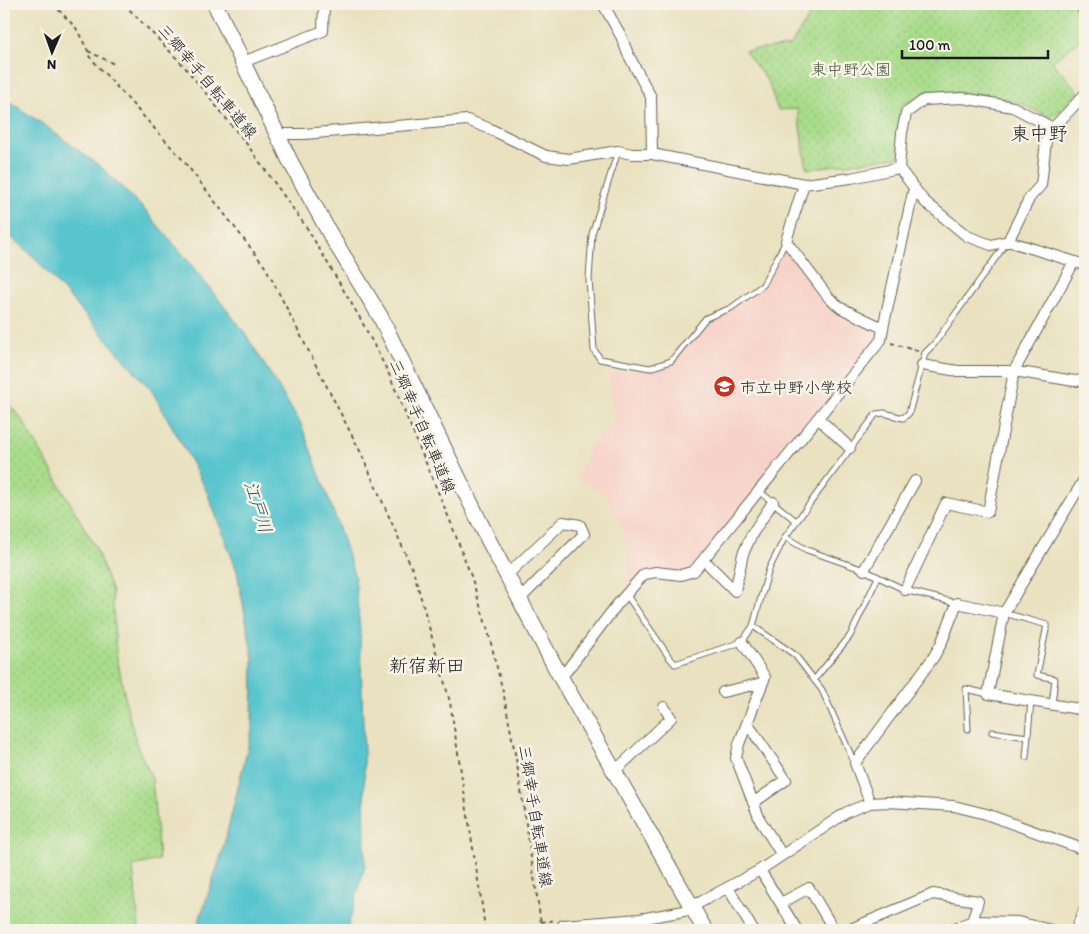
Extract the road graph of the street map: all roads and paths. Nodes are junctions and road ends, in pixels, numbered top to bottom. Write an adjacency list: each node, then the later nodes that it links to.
1 (53, 4): 10 (path)
2 (124, 4): 75 (path, 三郷幸手自転車道線)
3 (215, 4): 11 (street)
4 (324, 4): 11 (street)
5 (603, 4): 17 (street)
6 (778, 4): 8 (lane)
7 (1080, 4): 9 (street)
8 (788, 5)
9 (1085, 12)
10 (88, 51): 12 (path); 81 (path)
11 (243, 62): 15 (street)
12 (114, 64)
13 (1085, 94): 14 (street)
14 (1053, 128): 18 (street); 22 (street)
15 (278, 134): 16 (street); 41 (street)
16 (618, 151): 17 (street); 21 (lane)
17 (652, 154): 19 (street)
18 (899, 168): 19 (street); 20 (street)
19 (804, 184): 21 (street)
20 (914, 188): 22 (street); 25 (street)
21 (786, 241): 25 (street)
22 (1008, 241): 23 (street); 27 (lane)
23 (1074, 262): 24 (street); 29 (street)
24 (1085, 265)
25 (883, 328): 26 (street)
26 (882, 340): 27 (path); 31 (street)
27 (925, 353): 28 (lane)
28 (922, 365): 29 (street); 32 (lane)
29 (1014, 371): 30 (street); 43 (street)
30 (1085, 380)
31 (818, 418): 32 (street); 35 (street)
32 (850, 448): 37 (lane)
33 (1085, 478): 47 (street)
34 (915, 481): 40 (street)
35 (759, 491): 36 (lane); 39 (street)
36 (773, 502): 37 (lane); 39 (street)
37 (796, 521): 38 (lane)
38 (785, 537): 40 (lane); 48 (lane)
39 (704, 560): 44 (street)
40 (864, 570): 42 (lane)
41 (507, 575): 45 (street); 45 (street)
42 (878, 577): 43 (lane); 51 (lane)
43 (905, 590): 46 (lane)
44 (626, 594): 49 (lane); 50 (street)
45 (520, 599): 50 (street)
46 (957, 604): 47 (street); 64 (street)
47 (1004, 613): 54 (street); 56 (lane)
48 (753, 626): 49 (lane); 51 (lane)
49 (742, 642): 52 (street)
50 (561, 678): 65 (street)
51 (814, 680): 64 (lane)
52 (762, 684): 53 (street); 59 (street)
53 (723, 692)
54 (988, 694): 55 (street); 60 (lane)
55 (1031, 701): 56 (street); 62 (lane)
56 (1052, 705): 58 (street)
57 (664, 707): 65 (street)
58 (1085, 710)
59 (747, 723): 66 (street); 66 (street)
60 (968, 729)
61 (992, 732): 62 (lane)
62 (1028, 737): 63 (lane)
63 (1026, 757)
64 (854, 763): 67 (street)
65 (615, 772): 73 (street)
66 (753, 803): 69 (street)
67 (870, 803): 68 (street); 69 (street)
68 (1085, 850)
69 (782, 855): 70 (street)
70 (760, 870): 71 (street); 72 (street)
71 (728, 888): 73 (street); 84 (street)
72 (781, 903): 85 (street); 86 (street)
73 (691, 907): 77 (street); 83 (street)
74 (1085, 908): 79 (street)
75 (541, 922): 76 (path); 82 (path, 三郷幸手自転車道線)
76 (560, 922): 77 (street)
77 (622, 925)
78 (972, 925): 80 (street); 87 (street); 88 (street)
79 (1080, 925)
80 (1017, 926): 89 (street)
81 (485, 930)
82 (542, 930)
83 (705, 930)
84 (753, 930)
85 (797, 930)
86 (834, 930)
87 (848, 930)
88 (950, 930)
89 (1050, 930)

